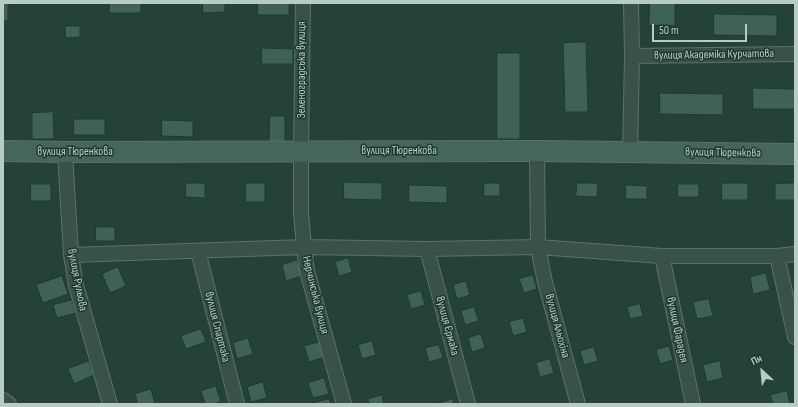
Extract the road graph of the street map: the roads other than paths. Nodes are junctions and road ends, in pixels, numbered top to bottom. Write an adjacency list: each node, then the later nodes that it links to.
1 (302, 3): 5 (street, Зеленоградська вулиця)
2 (631, 3): 4 (street)
3 (795, 54): 4 (street, вулиця Академіка Курчатова)
4 (632, 56): 9 (street)
5 (301, 144): 7 (street, вулиця Тюренкова); 8 (street, вулиця Тюренкова); 12 (street, Нерчинська вулиця)
6 (3, 151): 8 (street, вулиця Тюренкова)
7 (536, 151): 9 (street, вулиця Тюренкова); 11 (street, вулиця Альохіна)
8 (65, 152): 16 (street, вулиця Рульова)
9 (630, 152): 10 (street, вулиця Тюренкова)
10 (795, 154)
11 (538, 247): 13 (street); 17 (street); 26 (street, вулиця Альохіна)
12 (304, 248): 13 (street); 14 (street); 24 (street, Нерчинська вулиця)
13 (427, 249): 25 (street, вулиця Єрмака)
14 (198, 250): 16 (street); 23 (street, вулиця Спартака)
15 (795, 254): 18 (street)
16 (71, 255): 22 (street, вулиця Рульова)
17 (662, 256): 18 (street); 27 (street, вулиця Фарадея)
18 (776, 256): 19 (street)
19 (795, 337)
20 (3, 400): 21 (street)
21 (8, 404)
22 (110, 404)
23 (237, 404)
24 (344, 404)
25 (468, 404)
26 (578, 404)
27 (693, 404)

